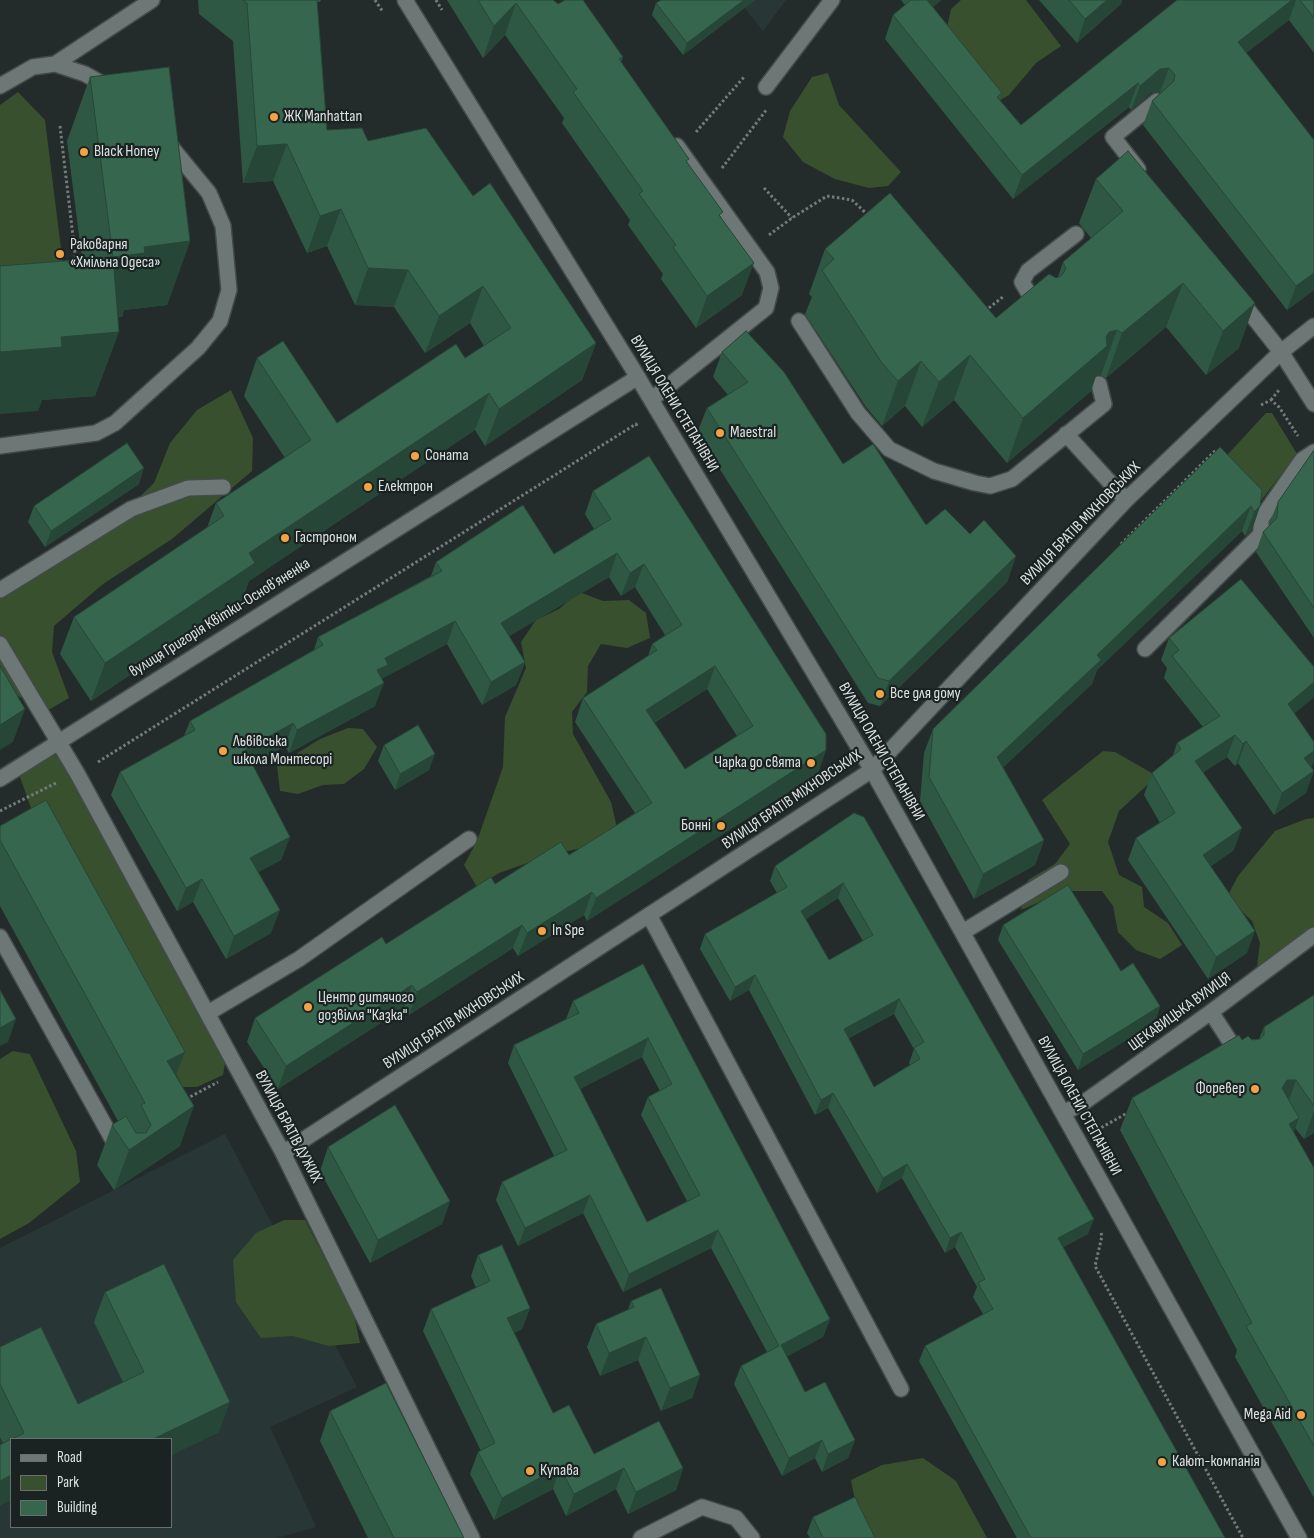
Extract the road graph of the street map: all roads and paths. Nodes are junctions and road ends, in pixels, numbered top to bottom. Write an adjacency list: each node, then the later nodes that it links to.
1 (152, 0): 6 (street)
2 (375, 0): 5 (path)
3 (405, 0): 30 (street, ВУЛИЦЯ ОЛЕНИ СТЕПАНІВНИ)
4 (832, 0): 8 (street)
5 (386, 16)
6 (55, 64): 7 (street); 9 (street)
7 (0, 86)
8 (766, 87): 14 (path); 16 (path)
9 (119, 94)
10 (1157, 101): 15 (street)
11 (60, 126): 22 (path)
12 (160, 133): 37 (street)
13 (670, 135): 16 (street)
14 (690, 139)
15 (1149, 183)
16 (706, 188): 32 (street)
17 (764, 188): 18 (path)
18 (792, 218): 19 (path); 21 (path)
19 (873, 220)
20 (1076, 234): 23 (street)
21 (767, 237)
22 (77, 269)
23 (1022, 282): 25 (street); 26 (path)
24 (1233, 290): 29 (street)
25 (1040, 313)
26 (978, 316)
27 (799, 321): 36 (street)
28 (1314, 326): 29 (street, ВУЛИЦЯ БРАТІВ МІХНОВСЬКИХ)
29 (1281, 352): 33 (street); 41 (street, ВУЛИЦЯ БРАТІВ МІХНОВСЬКИХ)
30 (638, 377): 32 (street, ВУЛИЦЯ ОЛЕНИ СТЕПАНІВНИ); 46 (street, вулиця Григорія Квітки-Основʼяненка)
31 (1099, 384): 36 (street)
32 (652, 399): 48 (street, ВУЛИЦЯ ОЛЕНИ СТЕПАНІВНИ)
33 (1314, 404)
34 (1260, 405): 39 (path)
35 (636, 424): 47 (path)
36 (1066, 434): 41 (street)
37 (0, 446)
38 (1218, 447): 42 (path)
39 (1312, 453): 45 (street)
40 (223, 487): 43 (street)
41 (1126, 500): 48 (street, ВУЛИЦЯ БРАТІВ МІХНОВСЬКИХ)
42 (1120, 545)
43 (0, 590)
44 (0, 644): 46 (street, ВУЛИЦЯ БРАТІВ ДУЖИХ)
45 (1145, 649)
46 (58, 741): 49 (street, вулиця Григорія Квітки-Основʼяненка); 59 (street, ВУЛИЦЯ БРАТІВ ДУЖИХ)
47 (95, 764)
48 (872, 770): 54 (street, ВУЛИЦЯ БРАТІВ МІХНОВСЬКИХ); 55 (street, ВУЛИЦЯ ОЛЕНИ СТЕПАНІВНИ)
49 (0, 779)
50 (58, 782): 51 (path)
51 (0, 811)
52 (469, 838): 59 (street)
53 (1061, 872): 55 (street)
54 (649, 915): 69 (street, ВУЛИЦЯ БРАТІВ МІХНОВСЬКИХ); 72 (street)
55 (963, 932): 67 (street, ВУЛИЦЯ ОЛЕНИ СТЕПАНІВНИ)
56 (1314, 935): 58 (street, ЩЕКАВИЦЬКА ВУЛИЦЯ)
57 (0, 936): 70 (street)
58 (1211, 1012): 60 (street); 67 (street, ЩЕКАВИЦЬКА ВУЛИЦЯ)
59 (208, 1013): 61 (street, ВУЛИЦЯ БРАТІВ ДУЖИХ)
60 (1244, 1063)
61 (238, 1070): 63 (path); 69 (street, ВУЛИЦЯ БРАТІВ ДУЖИХ)
62 (213, 1073): 63 (path)
63 (218, 1082): 64 (path); 65 (path)
64 (222, 1090)
65 (183, 1101)
66 (1131, 1110): 68 (path)
67 (1064, 1113): 77 (street, ВУЛИЦЯ ОЛЕНИ СТЕПАНІВНИ)
68 (1097, 1130)
69 (283, 1153): 73 (street, ВУЛИЦЯ БРАТІВ ДУЖИХ)
70 (127, 1165)
71 (1097, 1227): 76 (path)
72 (901, 1389)
73 (472, 1538)
74 (640, 1538): 75 (street)
75 (752, 1538)
76 (1243, 1538)
77 (1299, 1538)

